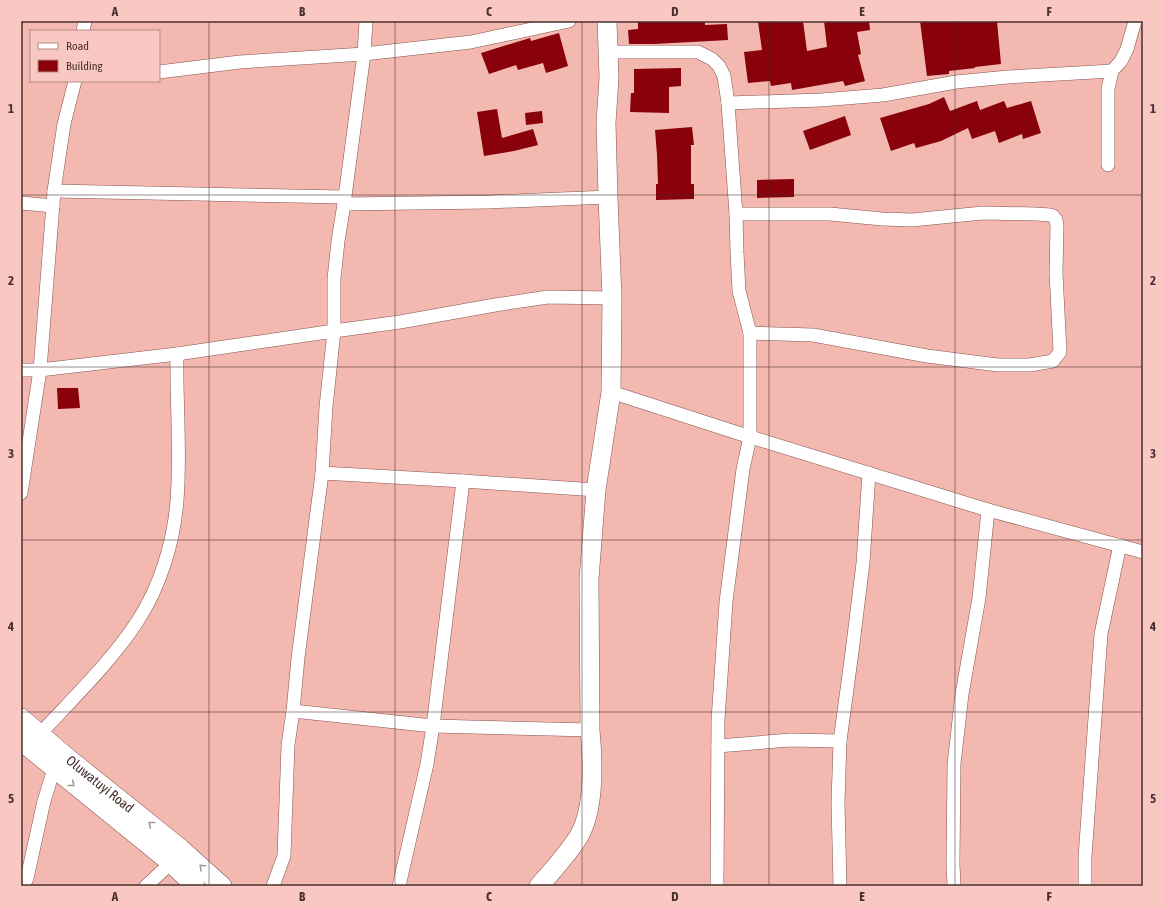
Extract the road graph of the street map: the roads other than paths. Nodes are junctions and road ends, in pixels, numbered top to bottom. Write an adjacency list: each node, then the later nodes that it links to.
1 (366, 21): 6 (street)
2 (568, 21): 6 (street)
3 (607, 21): 5 (street)
4 (1135, 21): 7 (street)
5 (607, 52): 10 (street); 13 (street)
6 (364, 54): 8 (street); 14 (street)
7 (1112, 71): 10 (street); 11 (street)
8 (160, 72)
9 (77, 82): 12 (street)
10 (728, 103): 17 (street)
11 (1108, 165)
12 (54, 191): 14 (street); 16 (street)
13 (608, 197): 14 (street); 18 (street)
14 (344, 200): 19 (street)
15 (21, 203): 16 (street)
16 (53, 206): 23 (street)
17 (736, 214): 20 (street); 20 (street)
18 (612, 298): 19 (street); 24 (street)
19 (334, 331): 21 (street); 26 (street)
20 (750, 333): 25 (street)
21 (177, 354): 23 (street); 38 (street)
22 (21, 370): 23 (street)
23 (40, 370): 30 (street)
24 (611, 392): 25 (street); 29 (street)
25 (750, 437): 27 (street); 41 (street)
26 (322, 473): 28 (street); 34 (street)
27 (869, 473): 31 (street); 40 (street)
28 (463, 481): 29 (street); 36 (street)
29 (596, 490): 37 (street)
30 (21, 493)
31 (988, 510): 32 (street); 53 (street)
32 (1120, 545): 33 (street); 54 (street)
33 (1143, 552)
34 (293, 711): 36 (street); 48 (street)
35 (21, 718): 38 (street, Oluwatuyi Road)
36 (433, 726): 37 (street); 49 (street)
37 (590, 730): 50 (street)
38 (40, 734): 43 (street, Oluwatuyi Road, one-way to 38)
39 (21, 741): 42 (street, Oluwatuyi Road)
40 (840, 741): 41 (street); 52 (street)
41 (718, 746): 51 (street)
42 (54, 769): 43 (street, Oluwatuyi Road, one-way to 43); 44 (street)
43 (176, 856): 45 (street); 46 (street); 47 (street, one-way to 43)
44 (23, 886)
45 (146, 886)
46 (195, 886)
47 (222, 886)
48 (273, 886)
49 (399, 886)
50 (539, 886)
51 (717, 886)
52 (840, 886)
53 (954, 886)
54 (1085, 886)

